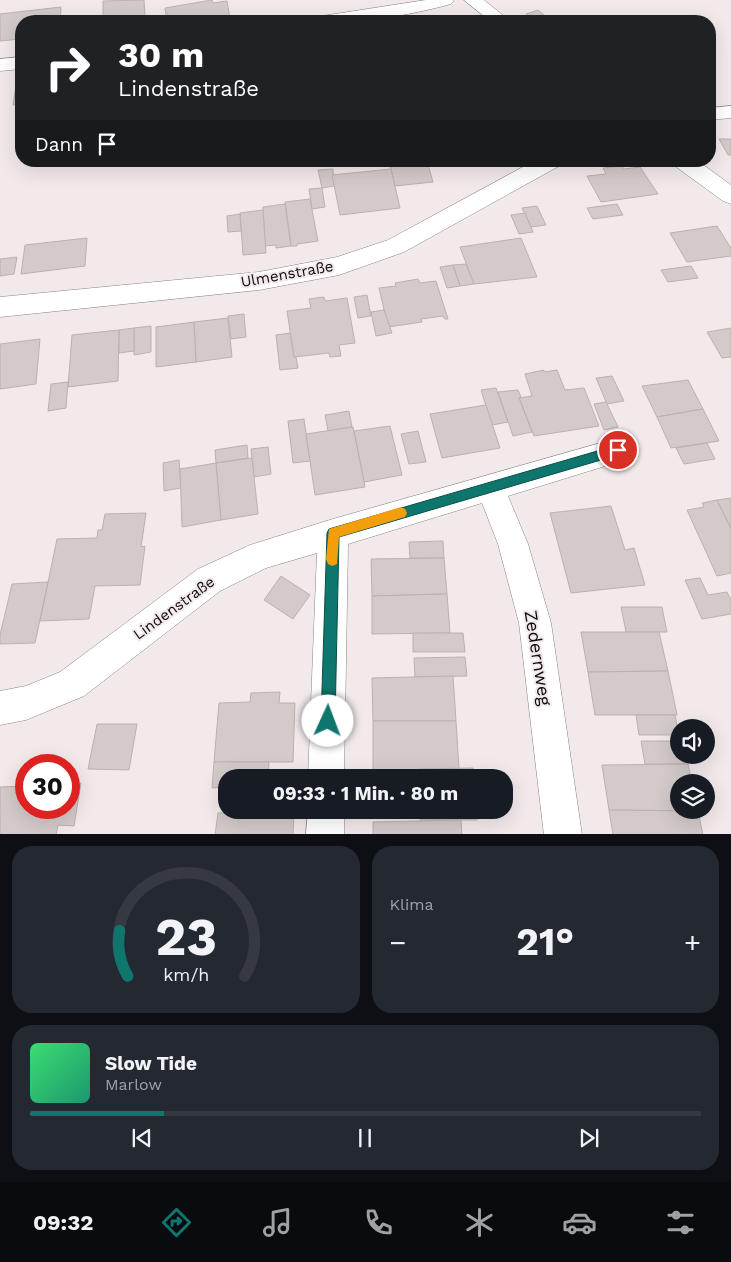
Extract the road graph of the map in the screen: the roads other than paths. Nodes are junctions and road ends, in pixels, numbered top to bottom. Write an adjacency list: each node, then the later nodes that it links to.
1 (445, 0): 3 (street)
2 (473, 0): 4 (street)
3 (363, 15)
4 (494, 15)
5 (15, 64): 6 (street)
6 (0, 65)
7 (731, 112): 8 (street)
8 (716, 113)
9 (540, 167): 12 (street, Ulmenstraße)
10 (691, 167): 11 (street)
11 (731, 196)
12 (0, 307)
13 (618, 450): 14 (street, Lindenstraße)
14 (490, 487): 15 (street, Lindenstraße); 20 (street, Zedernweg)
15 (333, 533): 16 (street, Lindenstraße); 17 (street)
16 (0, 708)
17 (326, 769)
18 (326, 819): 19 (street)
19 (326, 834)
20 (563, 834)

